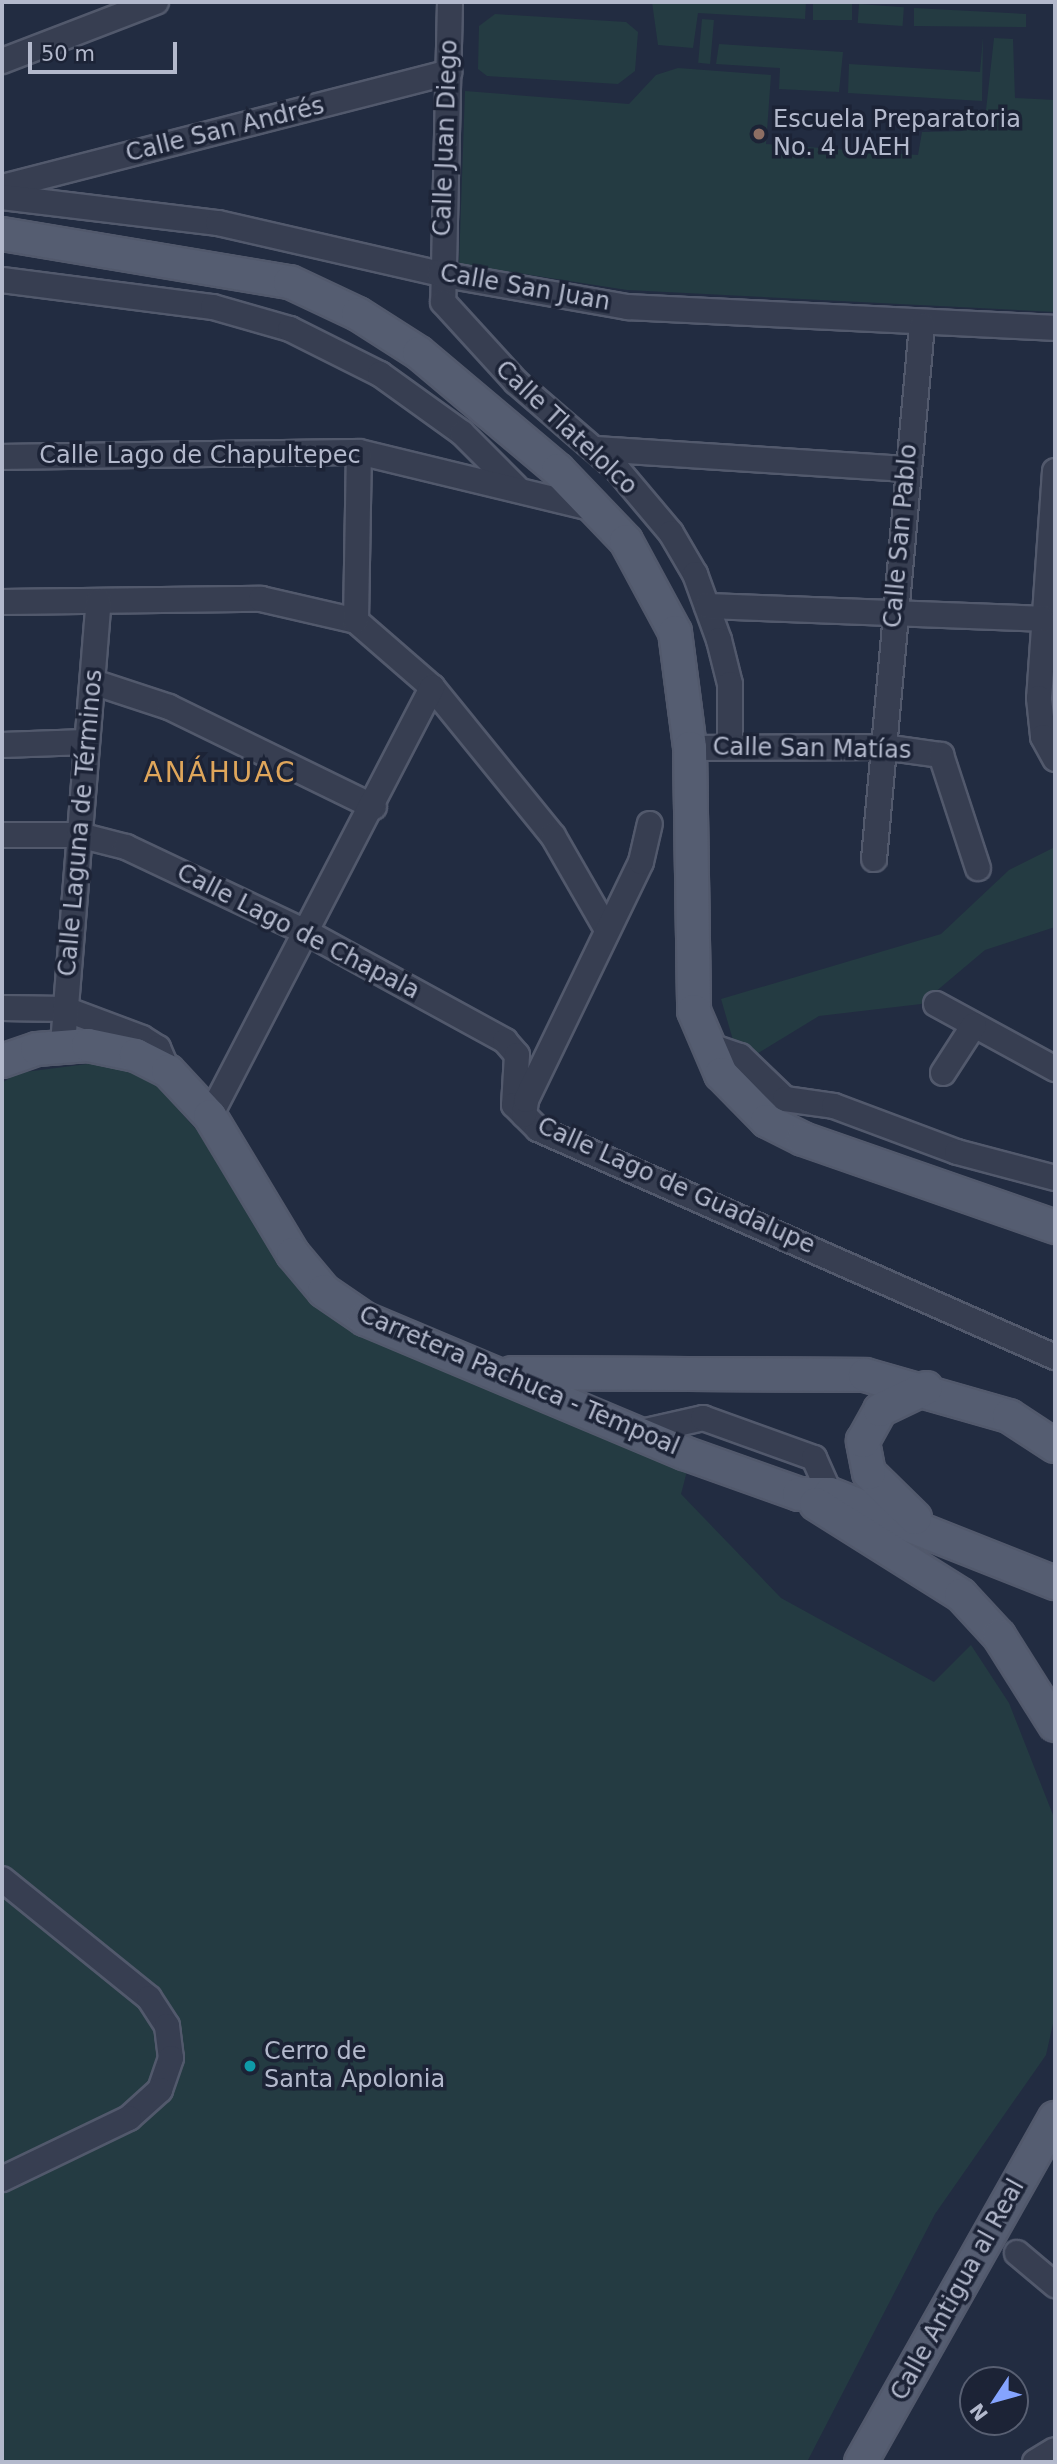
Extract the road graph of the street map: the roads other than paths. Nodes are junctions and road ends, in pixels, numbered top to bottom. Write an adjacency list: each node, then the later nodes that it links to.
1 (156, 2): 3 (street)
2 (450, 2): 4 (street, Calle Juan Diego)
3 (2, 61)
4 (449, 72): 5 (street, Calle San Andrés); 8 (street, Calle Juan Diego)
5 (2, 187)
6 (2, 197): 8 (street, Calle San Juan)
7 (2, 234): 18 (main road)
8 (440, 274): 10 (street, Calle San Juan); 12 (street, Calle Tlatelolco)
9 (2, 280): 17 (street)
10 (922, 325): 11 (street, Calle San Juan); 15 (street, Calle San Pablo)
11 (1055, 328)
12 (596, 449): 15 (street); 21 (street, Calle Tlatelolco)
13 (359, 452): 14 (street, Calle Lago de Chapultepec); 17 (street, Calle Lago de Chapultepec); 24 (street)
14 (2, 457)
15 (905, 469): 22 (street, Calle San Pablo)
16 (1055, 471): 23 (street)
17 (517, 488): 18 (street, Calle Lago de Chapultepec)
18 (602, 512): 32 (main road)
19 (99, 601): 20 (street); 24 (street); 25 (street, Calle Laguna de Términos)
20 (2, 602)
21 (707, 606): 22 (street); 29 (street, Calle Tlatelolco)
22 (894, 617): 23 (street); 31 (street, Calle San Pablo)
23 (1042, 619): 27 (street)
24 (356, 621): 26 (street)
25 (93, 682): 28 (street, Calle Laguna de Términos); 34 (street)
26 (432, 687): 34 (street); 40 (street)
27 (1049, 733): 33 (street)
28 (86, 742): 30 (street); 37 (street, Calle Laguna de Términos)
29 (730, 744): 31 (street, Calle San Matías); 32 (street, Calle San Matías)
30 (2, 745)
31 (883, 747): 38 (street, Calle San Pablo); 39 (street, Calle San Matías)
32 (690, 748): 47 (main road)
33 (1055, 759)
34 (374, 807): 41 (street)
35 (650, 824): 40 (street, Calle Lago de Guadalupe)
36 (2, 835): 37 (street, Calle Lago de Chapala)
37 (79, 835): 41 (street, Calle Lago de Chapala); 44 (street, Calle Laguna de Términos)
38 (874, 859)
39 (978, 868)
40 (607, 930): 52 (street, Calle Lago de Guadalupe)
41 (308, 933): 52 (street, Calle Lago de Chapala); 53 (street)
42 (936, 1004): 45 (street)
43 (2, 1008): 44 (street)
44 (65, 1009): 46 (street, Calle Laguna de Términos); 50 (street)
45 (974, 1024): 49 (street); 51 (street)
46 (62, 1044): 48 (main road, Carretera Pachuca - Tempoal); 50 (main road, Carretera Pachuca - Tempoal)
47 (705, 1044): 54 (street); 55 (main road)
48 (2, 1061)
49 (1055, 1069)
50 (168, 1071): 53 (main road, Carretera Pachuca - Tempoal)
51 (943, 1073)
52 (524, 1115): 56 (street, Calle Lago de Guadalupe)
53 (210, 1116): 57 (main road, Carretera Pachuca - Tempoal)
54 (1055, 1178)
55 (1055, 1227)
56 (1055, 1357)
57 (493, 1372): 58 (main road); 60 (main road, Carretera Pachuca - Tempoal)
58 (926, 1388): 59 (main road); 61 (main road)
59 (1055, 1446)
60 (814, 1494): 61 (main road, Carretera Pachuca - Tempoal); 63 (main road)
61 (929, 1531): 62 (main road, Carretera Pachuca - Tempoal)
62 (1055, 1583)
63 (1055, 1725)
64 (2, 1879): 66 (street)
65 (1055, 2118): 70 (main road, Calle Antigua al Real)
66 (2, 2179)
67 (1017, 2253): 68 (street)
68 (1055, 2285)
69 (1055, 2450): 71 (street)
70 (861, 2462)
71 (1035, 2462)

